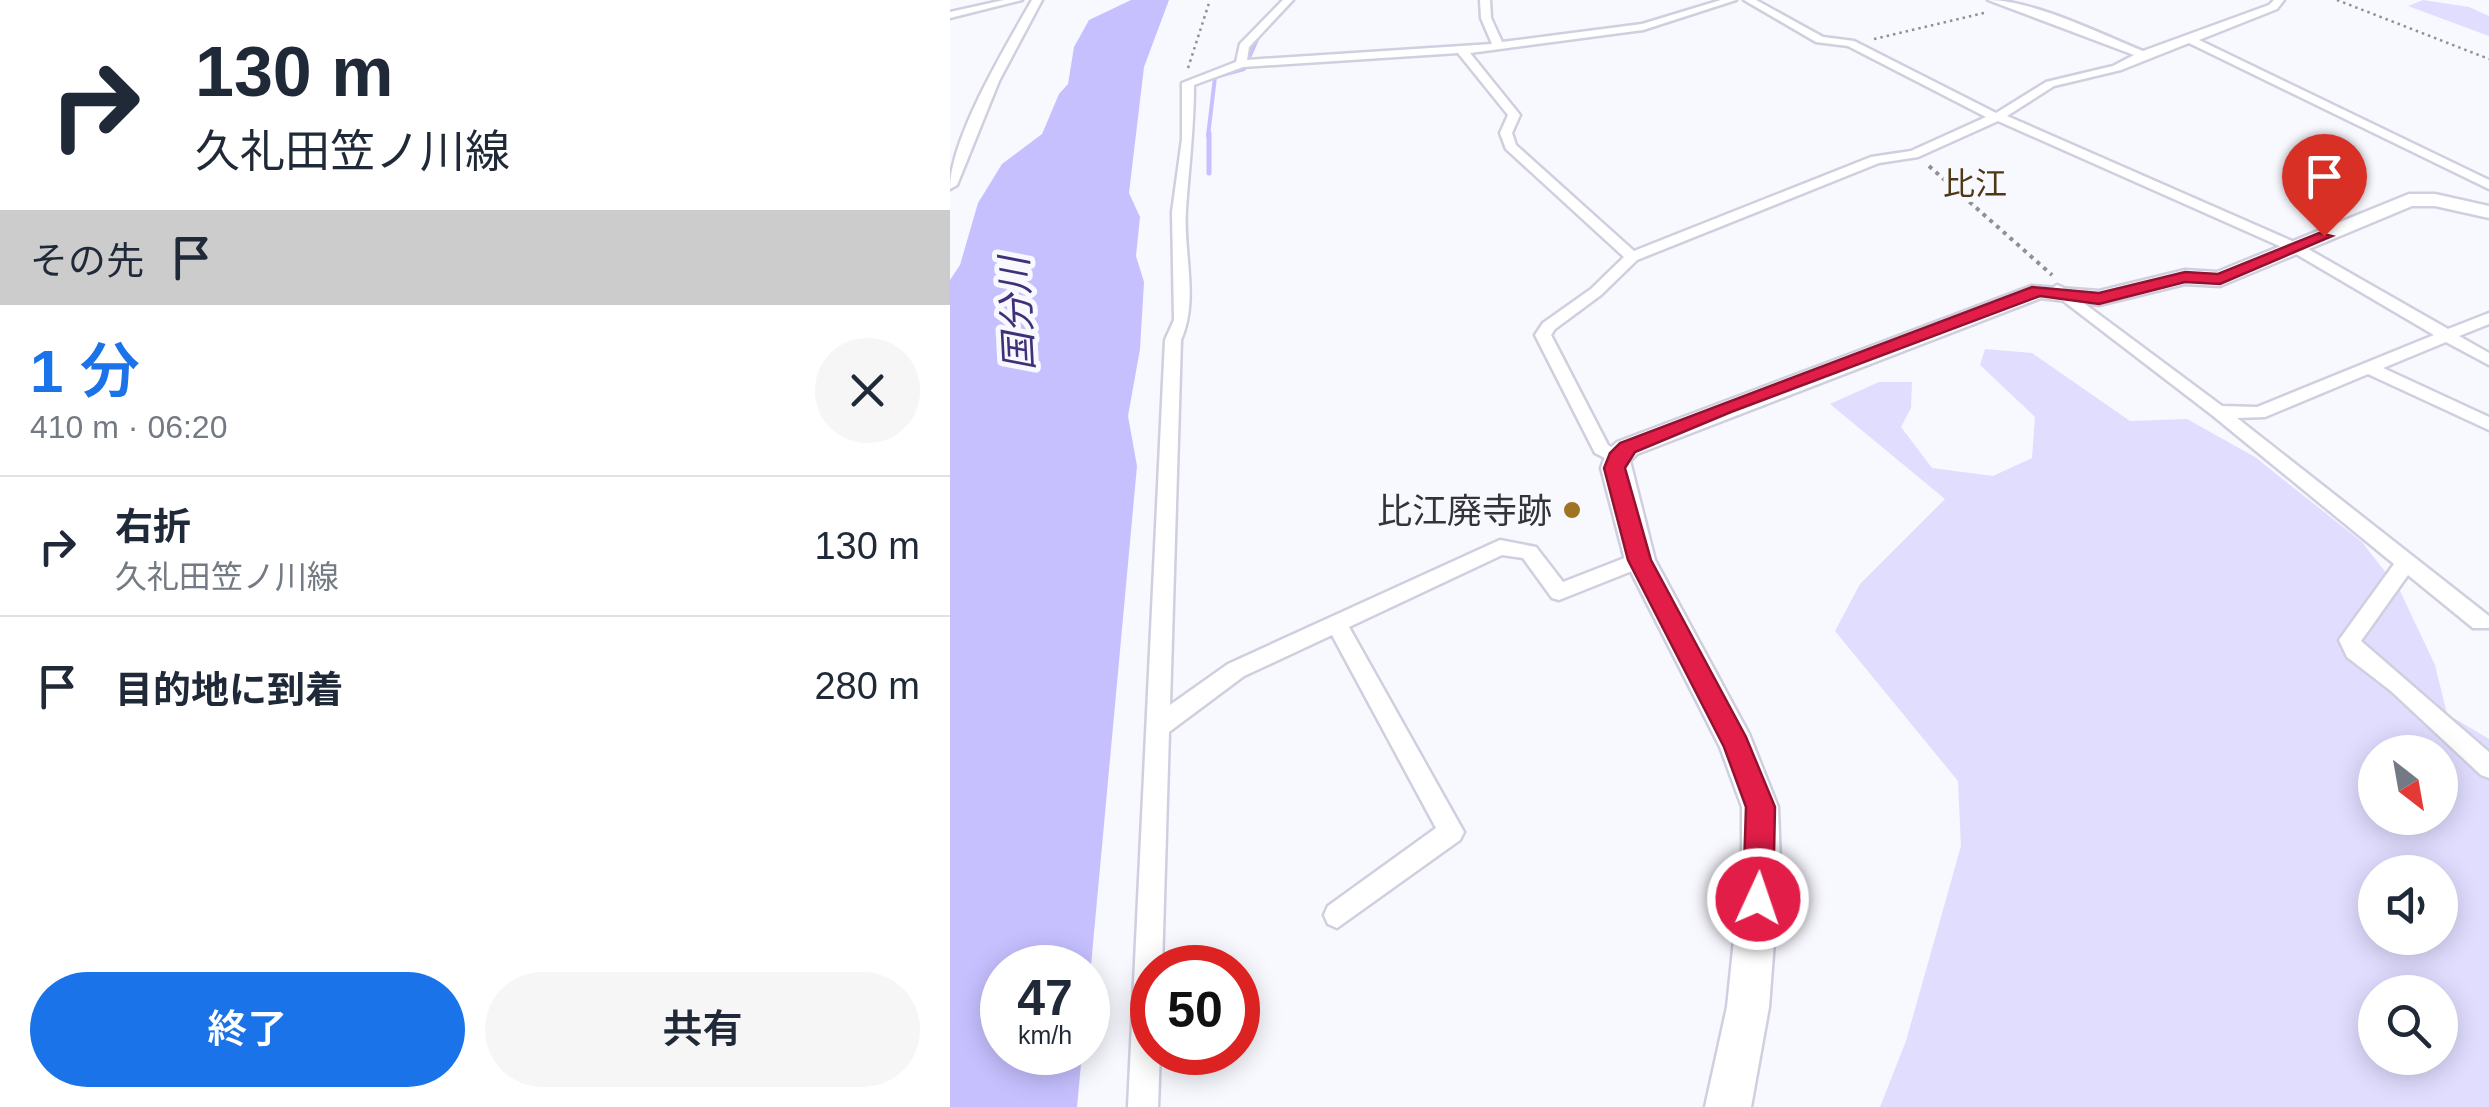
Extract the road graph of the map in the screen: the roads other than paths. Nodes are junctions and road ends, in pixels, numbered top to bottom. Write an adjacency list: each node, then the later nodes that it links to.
1 (1017, 0): 9 (street)
2 (1037, 0): 16 (street)
3 (1288, 0): 14 (street)
4 (1485, 0): 11 (street)
5 (1731, 0): 11 (street)
6 (1749, 0): 15 (street)
7 (1994, 0): 13 (street)
8 (2279, 0): 10 (street)
9 (950, 15)
10 (2189, 39): 13 (street); 17 (street)
11 (1498, 45): 12 (street)
12 (1462, 52): 14 (street); 20 (street)
13 (2143, 54): 15 (street)
14 (1246, 64): 33 (street)
15 (1997, 117): 19 (street); 20 (street)
16 (950, 185)
17 (2489, 185)
18 (2489, 212): 19 (main road)
19 (2296, 248): 21 (main road); 23 (street)
20 (1632, 257): 28 (street)
21 (2057, 290): 26 (street); 28 (main road)
22 (2489, 318): 23 (street)
23 (2448, 336): 24 (street); 25 (street)
24 (2489, 360)
25 (2368, 368): 26 (street); 27 (street)
26 (2218, 411): 30 (street)
27 (2489, 424)
28 (1617, 458): 29 (main road)
29 (1640, 560): 32 (street); 37 (main road)
30 (2406, 563): 31 (street); 34 (street)
31 (2481, 622)
32 (1337, 625): 33 (street); 35 (street)
33 (1158, 727): 36 (street)
34 (2489, 767)
35 (1338, 916)
36 (1143, 1107)
37 (1728, 1107)

